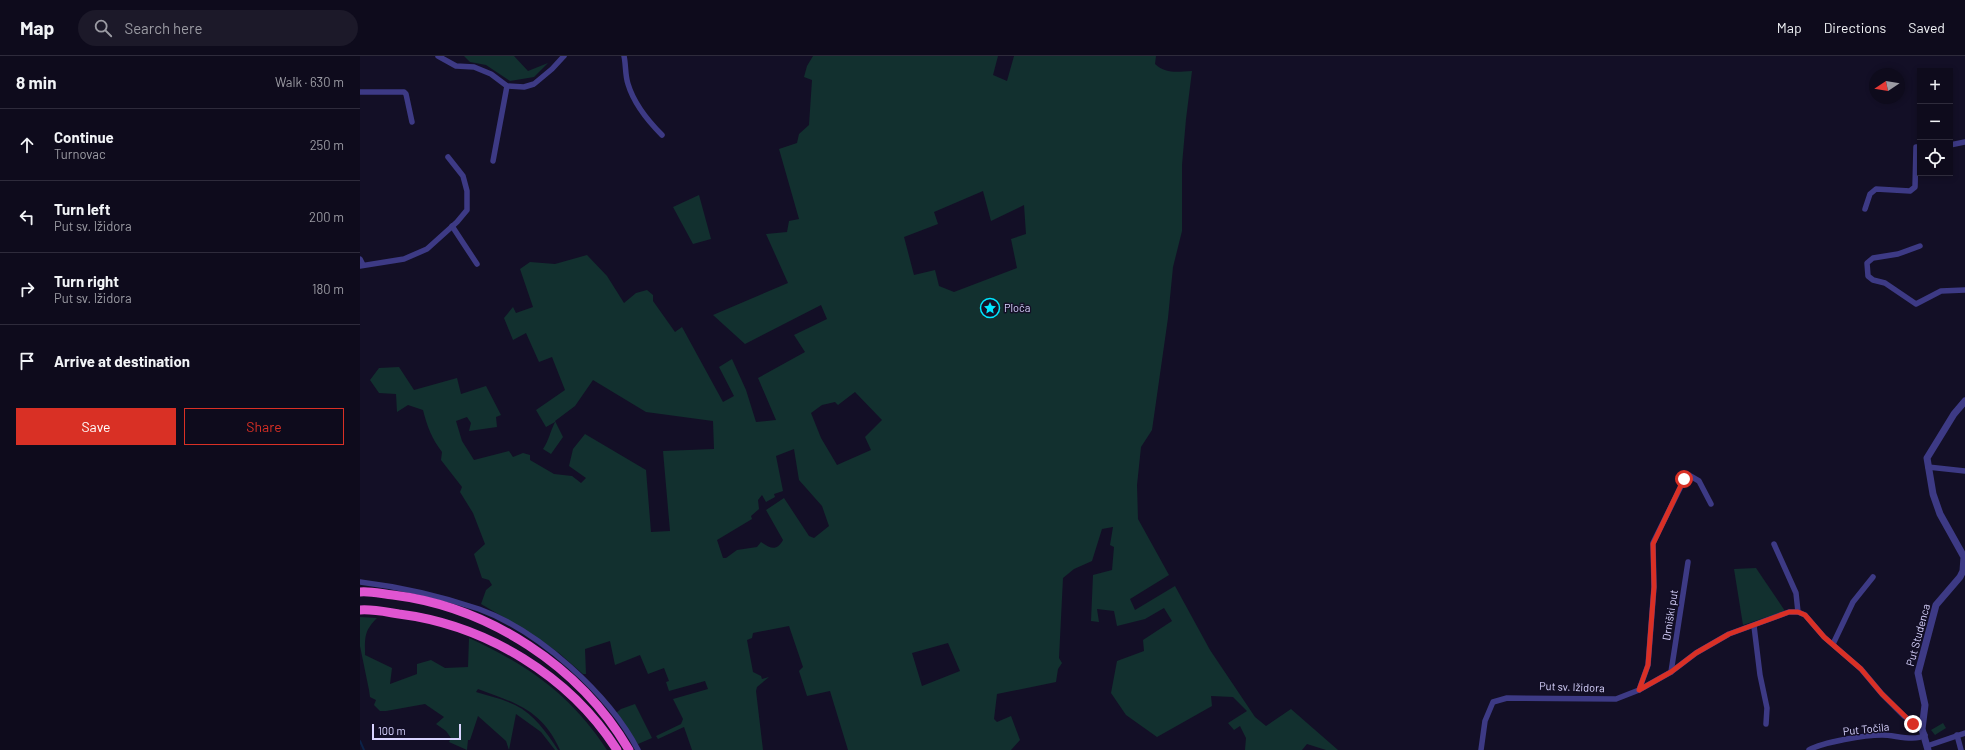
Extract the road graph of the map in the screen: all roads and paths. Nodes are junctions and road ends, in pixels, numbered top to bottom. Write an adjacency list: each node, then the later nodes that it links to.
1 (438, 56): 4 (street)
2 (564, 56): 4 (street)
3 (624, 56): 7 (street)
4 (507, 86): 12 (street)
5 (360, 92): 6 (street)
6 (412, 122)
7 (662, 135)
8 (1965, 142): 9 (street)
9 (1953, 144)
10 (1917, 147): 13 (street)
11 (448, 157): 14 (street)
12 (493, 161)
13 (1865, 209)
14 (452, 226): 17 (street); 18 (street)
15 (1920, 246): 19 (street)
16 (360, 258): 18 (street)
17 (477, 264)
18 (362, 266)
19 (1965, 290)
20 (1965, 401): 21 (street)
21 (1928, 467): 22 (street); 36 (street, Put Studenca)
22 (1965, 471)
23 (1711, 504): 34 (street)
24 (1774, 544): 30 (street)
25 (1688, 562): 33 (street, Drniški put)
26 (1873, 577): 32 (street)
27 (360, 582): 42 (street)
28 (360, 592): 41 (highway)
29 (360, 610): 40 (highway)
30 (1798, 612): 31 (street, Put sv. Ižidora); 32 (street)
31 (1754, 626): 33 (street, Put sv. Ižidora); 35 (street)
32 (1833, 644): 36 (street)
33 (1671, 672): 34 (street, Put sv. Ižidora)
34 (1639, 690): 43 (street, Put sv. Ižidora)
35 (1766, 724)
36 (1924, 732): 39 (street); 44 (street, Put Točila)
37 (1965, 733): 38 (street)
38 (1957, 735): 39 (street); 45 (street)
39 (1928, 748)
40 (617, 750)
41 (629, 750)
42 (638, 750)
43 (1481, 750)
44 (1809, 750)
45 (1961, 750)

